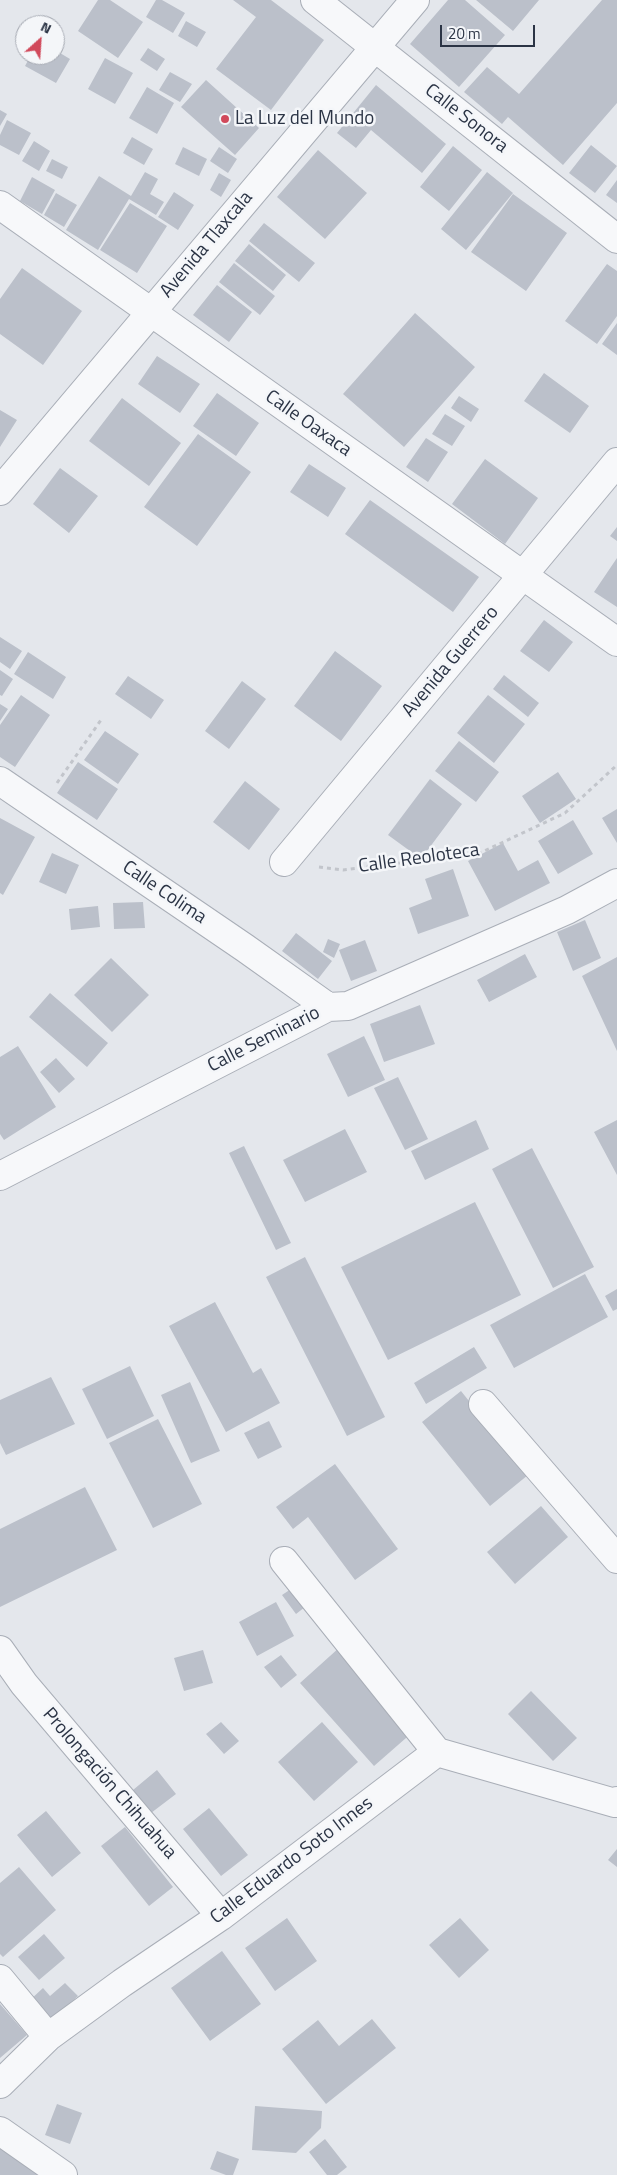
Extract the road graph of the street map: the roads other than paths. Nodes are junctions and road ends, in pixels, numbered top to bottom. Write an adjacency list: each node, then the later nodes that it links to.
1 (315, 0): 3 (street, Calle Sonora)
2 (415, 0): 3 (street, Avenida Tlaxcala)
3 (375, 48): 5 (street, Calle Sonora); 6 (street, Avenida Tlaxcala)
4 (0, 205): 6 (street, Calle Oaxaca)
5 (617, 239)
6 (150, 313): 8 (street, Avenida Tlaxcala); 9 (street, Calle Oaxaca)
7 (617, 462): 9 (street, Avenida Guerrero)
8 (0, 490)
9 (522, 576): 10 (street, Calle Oaxaca); 12 (street, Avenida Guerrero)
10 (617, 642)
11 (0, 782): 14 (street, Calle Colima)
12 (284, 862)
13 (617, 884): 14 (street, Calle Seminario)
14 (328, 1007): 15 (street, Calle Seminario)
15 (0, 1176)
16 (484, 1404): 17 (street)
17 (617, 1558)
18 (284, 1561): 20 (street)
19 (0, 1650): 22 (street, Prolongación Chihuahua)
20 (437, 1752): 21 (street); 22 (street, Calle Eduardo Soto Innes)
21 (617, 1801)
22 (221, 1916): 24 (street, Calle Eduardo Soto Innes)
23 (0, 1979): 24 (street)
24 (48, 2037): 25 (street, Calle Eduardo Soto Innes)
25 (0, 2084)
26 (0, 2131): 27 (street)
27 (62, 2175)

